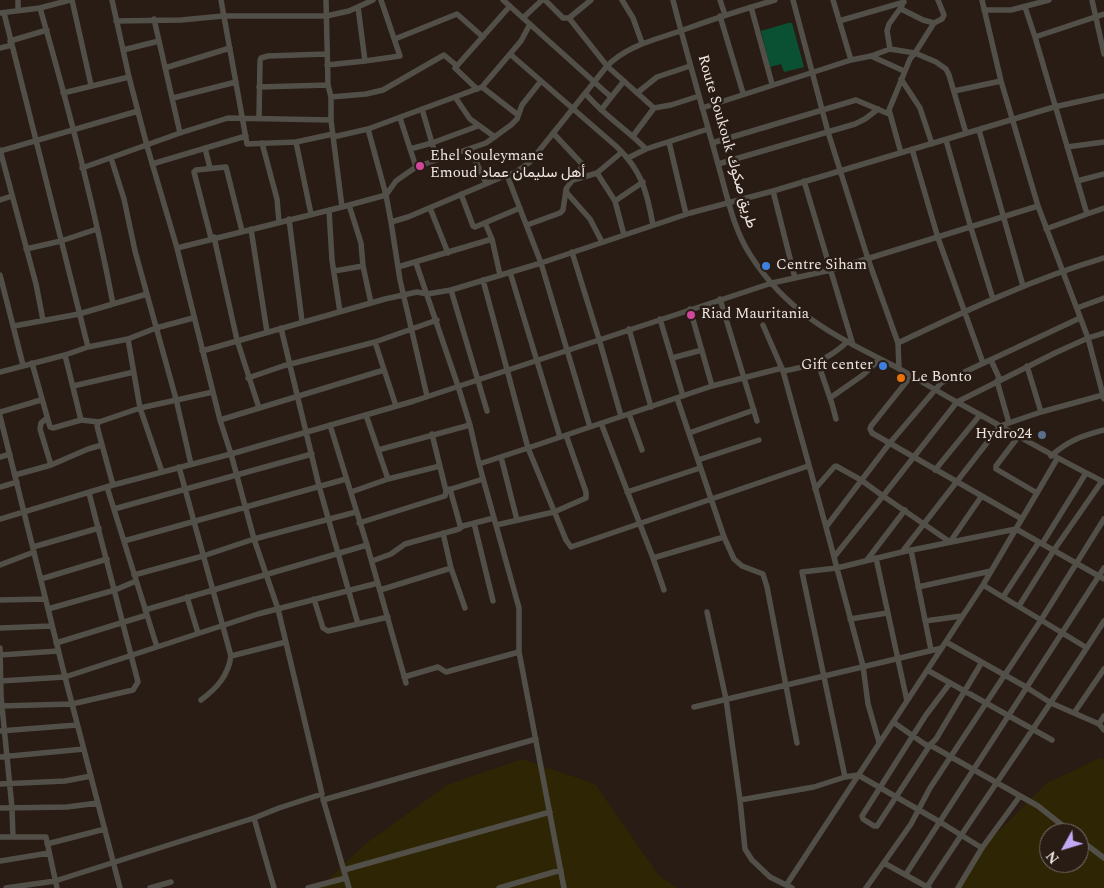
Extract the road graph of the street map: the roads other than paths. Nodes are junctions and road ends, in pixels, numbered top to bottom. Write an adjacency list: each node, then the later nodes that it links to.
1 (18, 0): 29 (street)
2 (72, 0): 27 (street); 78 (street)
3 (112, 0): 40 (street)
4 (221, 0): 33 (street)
5 (326, 0): 34 (street)
6 (373, 0): 26 (street)
7 (382, 0): 48 (street)
8 (504, 0): 24 (street)
9 (542, 0): 37 (street)
10 (545, 0): 38 (street)
11 (590, 0): 38 (street)
12 (622, 0): 51 (street)
13 (673, 0): 45 (street, Route Soukouk طريق صكوك)
14 (720, 0): 35 (street)
15 (775, 0): 23 (street)
16 (793, 0): 69 (street)
17 (832, 0): 41 (street)
18 (938, 0): 42 (street)
19 (982, 0): 30 (street)
20 (1049, 0): 25 (street)
21 (1092, 0): 36 (street)
22 (903, 1): 28 (street); 41 (street)
23 (753, 4): 35 (street); 77 (street)
24 (510, 6): 37 (street); 46 (street)
25 (1025, 6): 30 (street); 47 (street)
26 (358, 7): 34 (street); 62 (street)
27 (40, 8): 29 (street); 44 (street)
28 (901, 9): 42 (street); 54 (street)
29 (18, 10): 31 (street)
30 (984, 10): 73 (street)
31 (2, 13): 50 (street)
32 (1104, 14): 36 (street)
33 (223, 16): 34 (street); 39 (street); 53 (street)
34 (326, 16): 57 (street)
35 (723, 16): 45 (street); 86 (street)
36 (1096, 16): 47 (street); 59 (street)
37 (523, 18): 43 (street)
38 (568, 18): 65 (street)
39 (154, 19): 40 (street); 49 (street)
40 (116, 21): 55 (street)
41 (839, 21): 61 (street)
42 (934, 23): 56 (street)
43 (530, 24): 58 (street); 75 (street)
44 (47, 30): 50 (street); 83 (street)
45 (681, 30): 51 (street); 66 (street, Route Soukouk طريق صكوك)
46 (483, 37): 48 (street); 64 (street)
47 (1035, 37): 93 (street)
48 (395, 39): 62 (street)
49 (159, 41): 55 (street); 67 (street)
50 (11, 43): 52 (street); 122 (street)
51 (642, 43): 65 (street)
52 (0, 48)
53 (230, 48): 67 (street); 74 (street)
54 (890, 48): 56 (street); 60 (street)
55 (123, 50): 70 (street)
56 (915, 53): 68 (street); 82 (street)
57 (326, 54): 63 (street); 80 (street)
58 (510, 54): 72 (street); 81 (street)
59 (1104, 54)
60 (871, 56): 61 (street); 68 (street)
61 (851, 60): 69 (street)
62 (365, 62): 63 (street)
63 (327, 65): 79 (street)
64 (457, 66): 81 (street); 89 (street)
65 (607, 66): 75 (street); 76 (street)
66 (690, 66): 84 (street); 87 (street, Route Soukouk طريق صكوك)
67 (165, 68): 91 (street)
68 (904, 71): 71 (street)
69 (811, 73): 77 (street); 100 (street)
70 (129, 77): 78 (street); 101 (street)
71 (901, 79): 102 (street); 130 (street)
72 (541, 81): 97 (street); 103 (street)
73 (1001, 81): 82 (street); 108 (street)
74 (236, 82): 91 (street); 104 (street)
75 (595, 82): 85 (street); 92 (street)
76 (624, 82): 84 (street); 92 (street)
77 (772, 84): 86 (street)
78 (91, 85): 83 (street)
79 (328, 85): 80 (street); 89 (street)
80 (259, 86): 105 (street)
81 (480, 88): 90 (street); 103 (street)
82 (954, 91): 117 (street)
83 (63, 92): 112 (street)
84 (637, 93): 94 (street)
85 (586, 94): 97 (street); 99 (street)
86 (743, 94): 95 (street)
87 (699, 96): 94 (street); 95 (street, Route Soukouk طريق صكوك)
88 (1104, 96): 93 (street)
89 (331, 97): 107 (street)
90 (455, 97): 96 (street); 109 (street)
91 (173, 98): 115 (street)
92 (611, 98): 99 (street)
93 (1054, 107): 108 (street); 132 (street)
94 (654, 108): 120 (street)
95 (702, 108): 111 (street, Route Soukouk طريق صكوك)
96 (422, 109): 106 (street); 128 (street)
97 (572, 109): 116 (street); 139 (street)
98 (878, 109): 100 (street); 102 (street); 114 (street)
99 (601, 110): 120 (street)
100 (822, 110): 114 (street); 126 (street)
101 (138, 111): 112 (street); 131 (street)
102 (889, 114): 140 (street)
103 (518, 116): 121 (street)
104 (244, 118): 105 (street); 115 (street); 119 (street)
105 (259, 118): 107 (street)
106 (400, 118): 110 (street); 134 (street)
107 (331, 120): 118 (street)
108 (1012, 120): 113 (street); 167 (street)
109 (478, 126): 121 (street); 128 (street)
110 (368, 129): 118 (street); 161 (street)
111 (708, 129): 125 (street); 126 (street, Route Soukouk طريق صكوك)
112 (73, 130): 122 (street); 147 (street)
113 (979, 130): 117 (street); 176 (street)
114 (828, 132): 145 (street); 149 (street)
115 (180, 133): 131 (street)
116 (553, 133): 152 (street); 153 (street)
117 (966, 133): 123 (street)
118 (333, 135): 124 (street); 168 (street)
119 (246, 136): 129 (street); 133 (street)
120 (633, 136): 136 (street)
121 (495, 137): 135 (street)
122 (35, 140): 138 (street); 192 (street)
123 (946, 140): 130 (street); 183 (street)
124 (296, 142): 129 (street); 173 (street)
125 (669, 142): 136 (street); 174 (street)
126 (712, 142): 145 (street, Route Soukouk طريق صكوك)
127 (1104, 142): 132 (street)
128 (432, 143): 134 (street); 143 (street)
129 (262, 144): 178 (street)
130 (932, 144): 137 (street)
131 (147, 146): 141 (street); 144 (street)
132 (1067, 147): 155 (street)
133 (205, 148): 144 (street); 148 (street)
134 (410, 149): 146 (street)
135 (470, 149): 143 (street); 157 (street)
136 (646, 149): 142 (street)
137 (912, 150): 140 (street); 190 (street)
138 (0, 151): 162 (street)
139 (622, 152): 142 (street); 150 (street)
140 (901, 153): 149 (street)
141 (111, 158): 147 (street); 215 (street)
142 (628, 158): 156 (street)
143 (436, 160): 146 (street)
144 (152, 164): 194 (street)
145 (718, 164): 165 (street, Route Soukouk طريق صكوك)
146 (416, 167): 161 (street)
147 (82, 168): 184 (street)
148 (210, 168): 187 (street); 189 (street)
149 (840, 170): 154 (street); 199 (street)
150 (597, 173): 153 (street); 164 (street)
151 (1104, 174): 155 (street)
152 (507, 175): 157 (street); 170 (street)
153 (572, 181): 158 (street)
154 (804, 181): 159 (street); 204 (street)
155 (1077, 181): 175 (street)
156 (643, 182): 164 (street); 182 (street)
157 (486, 183): 160 (street)
158 (566, 189): 181 (street); 193 (street)
159 (773, 191): 165 (street); 210 (street)
160 (461, 194): 169 (street); 180 (street)
161 (386, 195): 166 (street); 179 (street)
162 (12, 196): 163 (street); 195 (street)
163 (0, 200)
164 (614, 201): 188 (street)
165 (729, 202): 174 (street); 212 (street, Route Soukouk طريق صكوك)
166 (350, 206): 168 (street); 202 (street)
167 (1038, 206): 176 (street); 186 (street)
168 (342, 207): 172 (street)
169 (430, 208): 179 (street); 197 (street)
170 (520, 208): 180 (street); 181 (street)
171 (1104, 208): 175 (street)
172 (329, 210): 173 (street); 206 (street)
173 (311, 214): 177 (street)
174 (686, 214): 182 (street)
175 (1087, 214): 186 (street)
176 (1002, 217): 183 (street); 213 (street)
177 (289, 219): 178 (street); 233 (street)
178 (278, 222): 185 (street)
179 (391, 222): 203 (street)
180 (485, 223): 191 (street)
181 (527, 225): 201 (street)
182 (653, 225): 188 (street)
183 (971, 228): 190 (street); 220 (street)
184 (97, 229): 192 (street); 222 (street)
185 (250, 229): 187 (street); 240 (street)
186 (1046, 229): 205 (street)
187 (242, 231): 189 (street)
188 (624, 235): 193 (street)
189 (212, 238): 194 (street); 245 (street)
190 (938, 238): 199 (street); 226 (street)
191 (492, 239): 197 (street); 209 (street)
192 (61, 241): 195 (street); 227 (street)
193 (602, 242): 196 (street)
194 (177, 248): 228 (street)
195 (26, 249): 231 (street)
196 (572, 252): 201 (street); 243 (street)
197 (448, 253): 200 (street)
198 (1104, 258): 205 (street)
199 (868, 259): 204 (street); 247 (street)
200 (416, 263): 203 (street); 216 (street)
201 (541, 263): 207 (street); 250 (street)
202 (363, 266): 206 (street); 221 (street)
203 (398, 267): 217 (street)
204 (831, 270): 210 (street); 248 (street)
205 (1063, 270): 213 (street); 223 (street)
206 (334, 271): 225 (street)
207 (510, 272): 209 (street); 255 (street)
208 (0, 275): 235 (street)
209 (500, 275): 211 (street)
210 (795, 278): 212 (street)
211 (483, 280): 214 (street); 264 (street)
212 (772, 283): 219 (street); 248 (street, Route Soukouk طريق صكوك)
213 (1023, 286): 220 (street)
214 (451, 290): 216 (street); 274 (street)
215 (147, 294): 222 (street); 236 (street)
216 (426, 294): 217 (street); 232 (street)
217 (403, 295): 221 (street); 238 (street)
218 (1104, 298): 223 (street)
219 (720, 299): 224 (street); 272 (street)
220 (994, 299): 226 (street)
221 (371, 303): 225 (street)
222 (113, 304): 227 (street)
223 (1077, 308): 229 (street)
224 (690, 309): 230 (street); 251 (street)
225 (340, 312): 233 (street)
226 (964, 312): 247 (street); 260 (street)
227 (79, 314): 231 (street); 249 (street)
228 (193, 318): 236 (street); 252 (street)
229 (1080, 318): 242 (street); 257 (street)
230 (660, 319): 239 (street); 254 (street)
231 (42, 320): 235 (street)
232 (437, 320): 238 (street); 277 (street)
233 (302, 321): 237 (street)
234 (763, 325): 267 (street)
235 (14, 326): 262 (street)
236 (156, 328): 244 (street); 286 (street)
237 (281, 328): 240 (street); 261 (street)
238 (411, 329): 246 (street); 282 (street)
239 (629, 329): 243 (street); 290 (street)
240 (268, 332): 245 (street)
241 (1104, 333): 242 (street)
242 (1088, 338): 263 (street); 270 (street)
243 (600, 339): 250 (street); 301 (street)
244 (128, 340): 249 (street); 269 (street)
245 (237, 340): 252 (street); 273 (street)
246 (375, 342): 261 (street); 266 (street)
247 (898, 343): 265 (street)
248 (850, 344): 256 (street, Route Soukouk طريق صكوك); 259 (street)
249 (88, 347): 253 (street)
250 (567, 349): 255 (street); 313 (street)
251 (702, 350): 254 (street); 278 (street)
252 (202, 351): 280 (street)
253 (65, 355): 258 (street); 276 (street)
254 (672, 358): 283 (street)
255 (536, 359): 264 (street); 318 (street)
256 (880, 359): 265 (street, Route Soukouk طريق صكوك); 285 (street)
257 (992, 360): 260 (street); 275 (street)
258 (32, 363): 262 (street); 287 (street)
259 (818, 363): 267 (street); 285 (street)
260 (983, 363): 279 (street)
261 (290, 364): 273 (street); 281 (street)
262 (23, 365): 268 (street)
263 (1027, 366): 275 (street); 296 (street)
264 (507, 369): 274 (street); 323 (street)
265 (899, 369): 271 (street, Route Soukouk طريق صكوك)
266 (384, 370): 281 (street); 289 (street)
267 (782, 370): 272 (street); 339 (street)
268 (0, 372)
269 (134, 372): 276 (street); 291 (street)
270 (1101, 373): 284 (street)
271 (911, 376): 279 (street, Route Soukouk طريق صكوك); 321 (street)
272 (745, 377): 278 (street); 293 (street)
273 (248, 378): 292 (street)
274 (478, 379): 277 (street); 294 (street)
275 (999, 380): 288 (street); 309 (street)
276 (73, 386): 303 (street)
277 (458, 386): 282 (street); 311 (street)
278 (712, 386): 283 (street)
279 (935, 390): 288 (street, Route Soukouk طريق صكوك); 321 (street)
280 (213, 392): 286 (street); 304 (street)
281 (298, 396): 292 (street); 315 (street)
282 (427, 396): 289 (street)
283 (680, 397): 290 (street); 316 (street)
284 (1104, 397): 296 (street)
285 (830, 398): 305 (street)
286 (176, 399): 291 (street); 335 (street)
287 (41, 400): 295 (street); 302 (street)
288 (957, 402): 299 (street, Route Soukouk طريق صكوك); 332 (street)
289 (396, 406): 298 (street)
290 (652, 406): 297 (street)
291 (140, 408): 307 (street); 343 (street)
292 (258, 408): 304 (street)
293 (754, 410): 306 (street); 316 (street)
294 (487, 411)
295 (0, 412)
296 (1042, 412): 309 (street)
297 (629, 414): 301 (street); 325 (street)
298 (366, 415): 310 (street); 324 (street)
299 (980, 415): 312 (street, Route Soukouk طريق صكوك); 342 (street)
300 (0, 416): 326 (street)
301 (621, 416): 308 (street)
302 (46, 419): 303 (street); 337 (street)
303 (81, 420): 307 (street)
304 (220, 420): 327 (street)
305 (836, 420)
306 (757, 421)
307 (99, 422): 322 (street)
308 (601, 423): 313 (street); 361 (street)
309 (1009, 423): 312 (street)
310 (330, 425): 315 (street); 347 (street)
311 (470, 425): 317 (street); 336 (street)
312 (1000, 426): 319 (street, Route Soukouk طريق صكوك); 352 (street)
313 (590, 427): 318 (street)
314 (1104, 430): 329 (street)
315 (306, 431): 327 (street); 328 (street)
316 (689, 433): 334 (street)
317 (432, 434): 324 (street); 338 (street)
318 (563, 436): 323 (street); 372 (street)
319 (1018, 437): 329 (street, Route Soukouk طريق صكوك); 363 (street)
320 (759, 440): 334 (street)
321 (889, 444): 332 (street); 350 (street)
322 (102, 445): 337 (street); 354 (street)
323 (528, 448): 331 (street); 372 (street)
324 (378, 450): 348 (street)
325 (642, 450)
326 (10, 454): 330 (street); 345 (street)
327 (232, 454): 335 (street); 346 (street)
328 (312, 454): 346 (street); 355 (street)
329 (1051, 456): 333 (street, Route Soukouk طريق صكوك)
330 (0, 457)
331 (501, 457): 336 (street); 378 (street)
332 (913, 457): 342 (street); 364 (street)
333 (1057, 459): 344 (street, Route Soukouk طريق صكوك); 363 (street)
334 (698, 460): 341 (street)
335 (191, 464): 340 (street)
336 (478, 464): 349 (street)
337 (51, 465): 345 (street)
338 (440, 466): 348 (street); 359 (street)
339 (808, 466): 358 (street); 366 (street)
340 (180, 467): 343 (street); 357 (street)
341 (700, 468): 361 (street); 366 (street)
342 (935, 470): 352 (street)
343 (162, 472): 354 (street)
344 (1086, 473): 353 (street, Route Soukouk طريق صكوك); 394 (street)
345 (15, 475): 351 (street)
346 (238, 475): 357 (street); 367 (street)
347 (346, 479): 355 (street); 360 (street)
348 (388, 479): 360 (street)
349 (483, 479): 359 (street); 373 (street)
350 (861, 480): 358 (street); 364 (street); 387 (street)
351 (17, 482): 356 (street); 370 (street)
352 (956, 482): 365 (street); 382 (street)
353 (1103, 482): 398 (street)
354 (110, 486): 362 (street); 368 (street)
355 (319, 486): 367 (street); 377 (street)
356 (0, 487)
357 (186, 489): 368 (street); 379 (street)
358 (815, 489): 387 (street)
359 (448, 490): 380 (street); 385 (street)
360 (351, 492): 371 (street)
361 (627, 492): 383 (street)
362 (89, 493): 370 (street); 386 (street)
363 (1037, 493): 375 (street)
364 (883, 496): 369 (street); 403 (street)
365 (982, 497): 375 (street); 393 (street)
366 (712, 500): 383 (street); 390 (street)
367 (246, 507): 379 (street); 391 (street)
368 (114, 509): 392 (street)
369 (905, 510): 382 (street); 406 (street)
370 (24, 512): 374 (street); 396 (street)
371 (356, 512): 377 (street); 380 (street)
372 (554, 512): 378 (street); 383 (street)
373 (494, 518): 381 (street); 384 (street)
374 (0, 519)
375 (1022, 519): 388 (street)
376 (1104, 519): 408 (street)
377 (330, 520): 391 (street); 400 (street)
378 (517, 520): 384 (street)
379 (195, 521): 392 (street); 401 (street)
380 (359, 523): 395 (street)
381 (474, 523): 385 (street); 430 (street)
382 (924, 523): 393 (street); 399 (street)
383 (639, 524): 402 (street)
384 (496, 525): 460 (street)
385 (463, 526): 389 (street)
386 (98, 528): 396 (street); 405 (street)
387 (826, 528): 403 (street)
388 (1016, 529): 393 (street); 394 (street); 413 (street)
389 (443, 534): 407 (street); 410 (street)
390 (724, 537): 402 (street); 474 (street)
391 (254, 539): 401 (street); 414 (street)
392 (124, 541): 416 (street)
393 (950, 542): 397 (street)
394 (1041, 543): 398 (street); 426 (street)
395 (367, 545): 400 (street); 407 (street)
396 (33, 550): 409 (street); 417 (street)
397 (911, 550): 399 (street); 420 (street)
398 (1054, 550): 408 (street); 431 (street)
399 (902, 552): 404 (street)
400 (338, 554): 414 (street); 424 (street)
401 (203, 556): 416 (street); 422 (street)
402 (653, 558): 423 (street)
403 (834, 558): 411 (street)
404 (876, 558): 406 (street); 437 (street)
405 (107, 559): 417 (street); 421 (street)
406 (867, 560): 411 (street)
407 (372, 561): 419 (street)
408 (1076, 563): 415 (street); 441 (street)
409 (0, 565)
410 (451, 568): 419 (street); 432 (street)
411 (837, 568): 440 (street); 470 (street)
412 (1104, 568): 415 (street)
413 (991, 572): 418 (street); 420 (street)
414 (266, 574): 422 (street); 434 (street)
415 (1101, 577): 450 (street)
416 (135, 578): 421 (street); 435 (street)
417 (40, 579): 427 (street)
418 (983, 585): 426 (street); 438 (street)
419 (379, 586): 424 (street); 439 (street)
420 (918, 587): 442 (street)
421 (115, 590): 433 (street); 444 (street)
422 (212, 590): 425 (street); 445 (street)
423 (664, 590)
424 (348, 592): 429 (street); 446 (street)
425 (187, 597): 435 (street); 449 (street)
426 (1003, 597): 431 (street)
427 (45, 599): 428 (street); 433 (street)
428 (0, 600)
429 (314, 600): 434 (street); 446 (street)
430 (493, 601)
431 (1019, 606): 441 (street)
432 (465, 608)
433 (48, 609): 447 (street)
434 (278, 609): 445 (street); 451 (street)
435 (146, 612): 444 (street); 454 (street)
436 (707, 612): 477 (street)
437 (888, 613): 440 (street); 464 (street)
438 (962, 616): 442 (street); 452 (street)
439 (388, 617): 446 (street); 460 (street)
440 (850, 618): 466 (street)
441 (1041, 620): 450 (street); 469 (street)
442 (925, 621): 458 (street)
443 (1104, 621): 457 (street)
444 (123, 623): 453 (street); 462 (street)
445 (223, 624): 449 (street); 463 (street)
446 (358, 624)
447 (52, 626): 448 (street); 453 (street)
448 (0, 628)
449 (198, 632): 454 (street)
450 (1062, 633): 457 (street); 475 (street)
451 (286, 642): 463 (street); 514 (street)
452 (946, 642): 456 (street); 465 (street)
453 (56, 643): 459 (street)
454 (157, 647): 462 (street)
455 (0, 648): 461 (street)
456 (942, 648): 458 (street); 468 (street)
457 (1087, 648): 481 (street)
458 (931, 650): 464 (street)
459 (58, 651): 461 (street); 471 (street)
460 (519, 652): 495 (street)
461 (0, 655): 472 (street)
462 (131, 656): 471 (street); 482 (street)
463 (231, 656): 478 (street)
464 (897, 658): 466 (street); 479 (street)
465 (982, 662): 469 (street); 476 (street)
466 (862, 666): 470 (street); 497 (street)
467 (1104, 669): 485 (street)
468 (927, 670): 473 (street); 479 (street)
469 (1004, 675): 475 (street); 480 (street)
470 (824, 676): 474 (street); 507 (street)
471 (65, 677): 472 (street); 482 (street)
472 (1, 681): 483 (street)
473 (950, 682): 476 (street); 494 (street)
474 (787, 684): 477 (street); 498 (street)
475 (1026, 687): 481 (street); 486 (street)
476 (964, 690): 480 (street); 499 (street)
477 (726, 699): 484 (street); 515 (street)
478 (201, 700)
479 (907, 701): 488 (street)
480 (986, 702): 486 (street); 501 (street)
481 (1051, 703): 485 (street); 491 (street)
482 (72, 704): 483 (street); 490 (street)
483 (1, 706): 493 (street)
484 (694, 707)
485 (1074, 714): 489 (street)
486 (1008, 715): 491 (street); 504 (street)
487 (1104, 716): 489 (street)
488 (893, 722): 494 (street); 497 (street)
489 (1099, 724): 492 (street)
490 (77, 725): 493 (street); 500 (street)
491 (1033, 728): 496 (street); 508 (street)
492 (1104, 730)
493 (2, 731): 503 (street)
494 (913, 736): 499 (street); 511 (street)
495 (536, 739): 514 (street); 520 (street)
496 (1052, 740)
497 (879, 742): 505 (street)
498 (797, 743)
499 (930, 745): 501 (street); 512 (street)
500 (84, 749): 503 (street); 506 (street)
501 (951, 756): 504 (street); 519 (street)
502 (0, 757): 503 (street)
503 (7, 757): 510 (street)
504 (974, 769): 508 (street); 522 (street)
505 (858, 775): 507 (street); 511 (street); 542 (street)
506 (91, 776): 510 (street); 516 (street)
507 (845, 777): 515 (street)
508 (997, 782): 513 (street); 525 (street)
509 (0, 784): 510 (street)
510 (10, 784): 518 (street)
511 (879, 788): 512 (street); 512 (street)
512 (896, 796): 519 (street)
513 (1020, 796): 523 (street); 530 (street)
514 (322, 797): 521 (street); 536 (street)
515 (740, 800): 542 (street)
516 (98, 803): 518 (street); 524 (street)
517 (0, 808): 518 (street)
518 (12, 808): 527 (street)
519 (919, 810): 522 (street); 534 (street)
520 (550, 812): 536 (street); 537 (street)
521 (254, 818): 535 (street); 547 (street)
522 (940, 822): 525 (street); 538 (street)
523 (1059, 823)
524 (105, 829): 528 (street); 535 (street)
525 (962, 835): 530 (street); 553 (street)
526 (0, 837): 527 (street)
527 (12, 837): 528 (street)
528 (48, 844): 531 (street)
529 (1089, 847): 532 (street)
530 (982, 848): 554 (street)
531 (49, 853): 533 (street); 540 (street)
532 (1104, 858)
533 (0, 861)
534 (884, 863): 538 (street); 552 (street)
535 (114, 864): 540 (street); 545 (street)
536 (344, 870): 539 (street)
537 (561, 870): 550 (street); 551 (street)
538 (906, 874): 553 (street)
539 (346, 878): 548 (street); 549 (street)
540 (55, 881): 543 (street); 544 (street)
541 (171, 882): 546 (street)
542 (789, 886)
543 (6, 888)
544 (57, 888)
545 (120, 888)
546 (150, 888)
547 (274, 888)
548 (308, 888)
549 (349, 888)
550 (499, 888)
551 (564, 888)
552 (866, 888)
553 (928, 888)
554 (958, 888)

